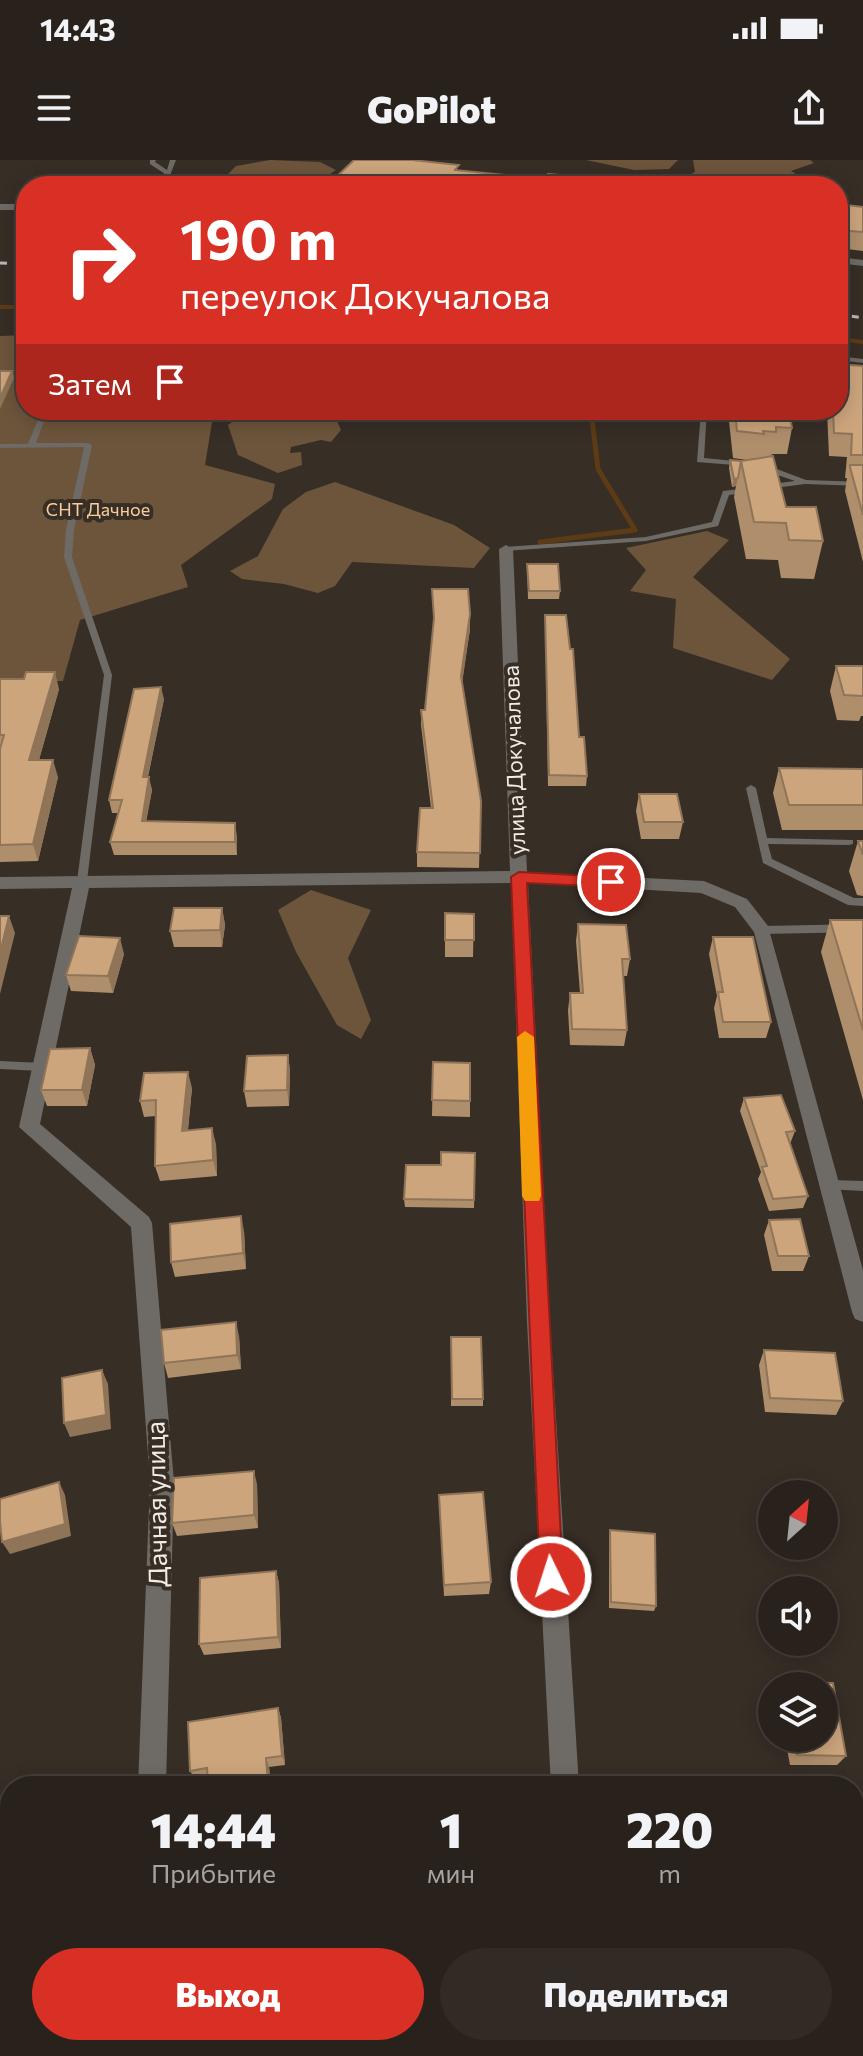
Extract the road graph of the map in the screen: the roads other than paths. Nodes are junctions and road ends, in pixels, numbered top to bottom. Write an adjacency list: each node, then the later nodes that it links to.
1 (153, 160): 3 (lane)
2 (173, 160): 3 (lane)
3 (168, 173): 4 (lane)
4 (167, 176)
5 (41, 420): 8 (lane)
6 (703, 420): 9 (lane)
7 (0, 446): 8 (lane)
8 (31, 446): 16 (lane)
9 (805, 482): 10 (lane); 11 (lane)
10 (863, 484)
11 (506, 549): 15 (street, улица Докучалова)
12 (751, 788): 13 (lane)
13 (764, 841): 14 (lane); 18 (lane)
14 (849, 842)
15 (519, 877): 16 (street); 20 (street); 27 (street, улица Докучалова)
16 (82, 881): 17 (street); 22 (street)
17 (0, 883)
18 (863, 902)
19 (863, 928): 20 (lane)
20 (762, 930): 23 (street)
21 (0, 1065): 22 (lane)
22 (42, 1067): 26 (street, Дачная улица)
23 (830, 1185): 24 (lane); 25 (street)
24 (863, 1186)
25 (863, 1312)
26 (152, 1776)
27 (564, 1776)

